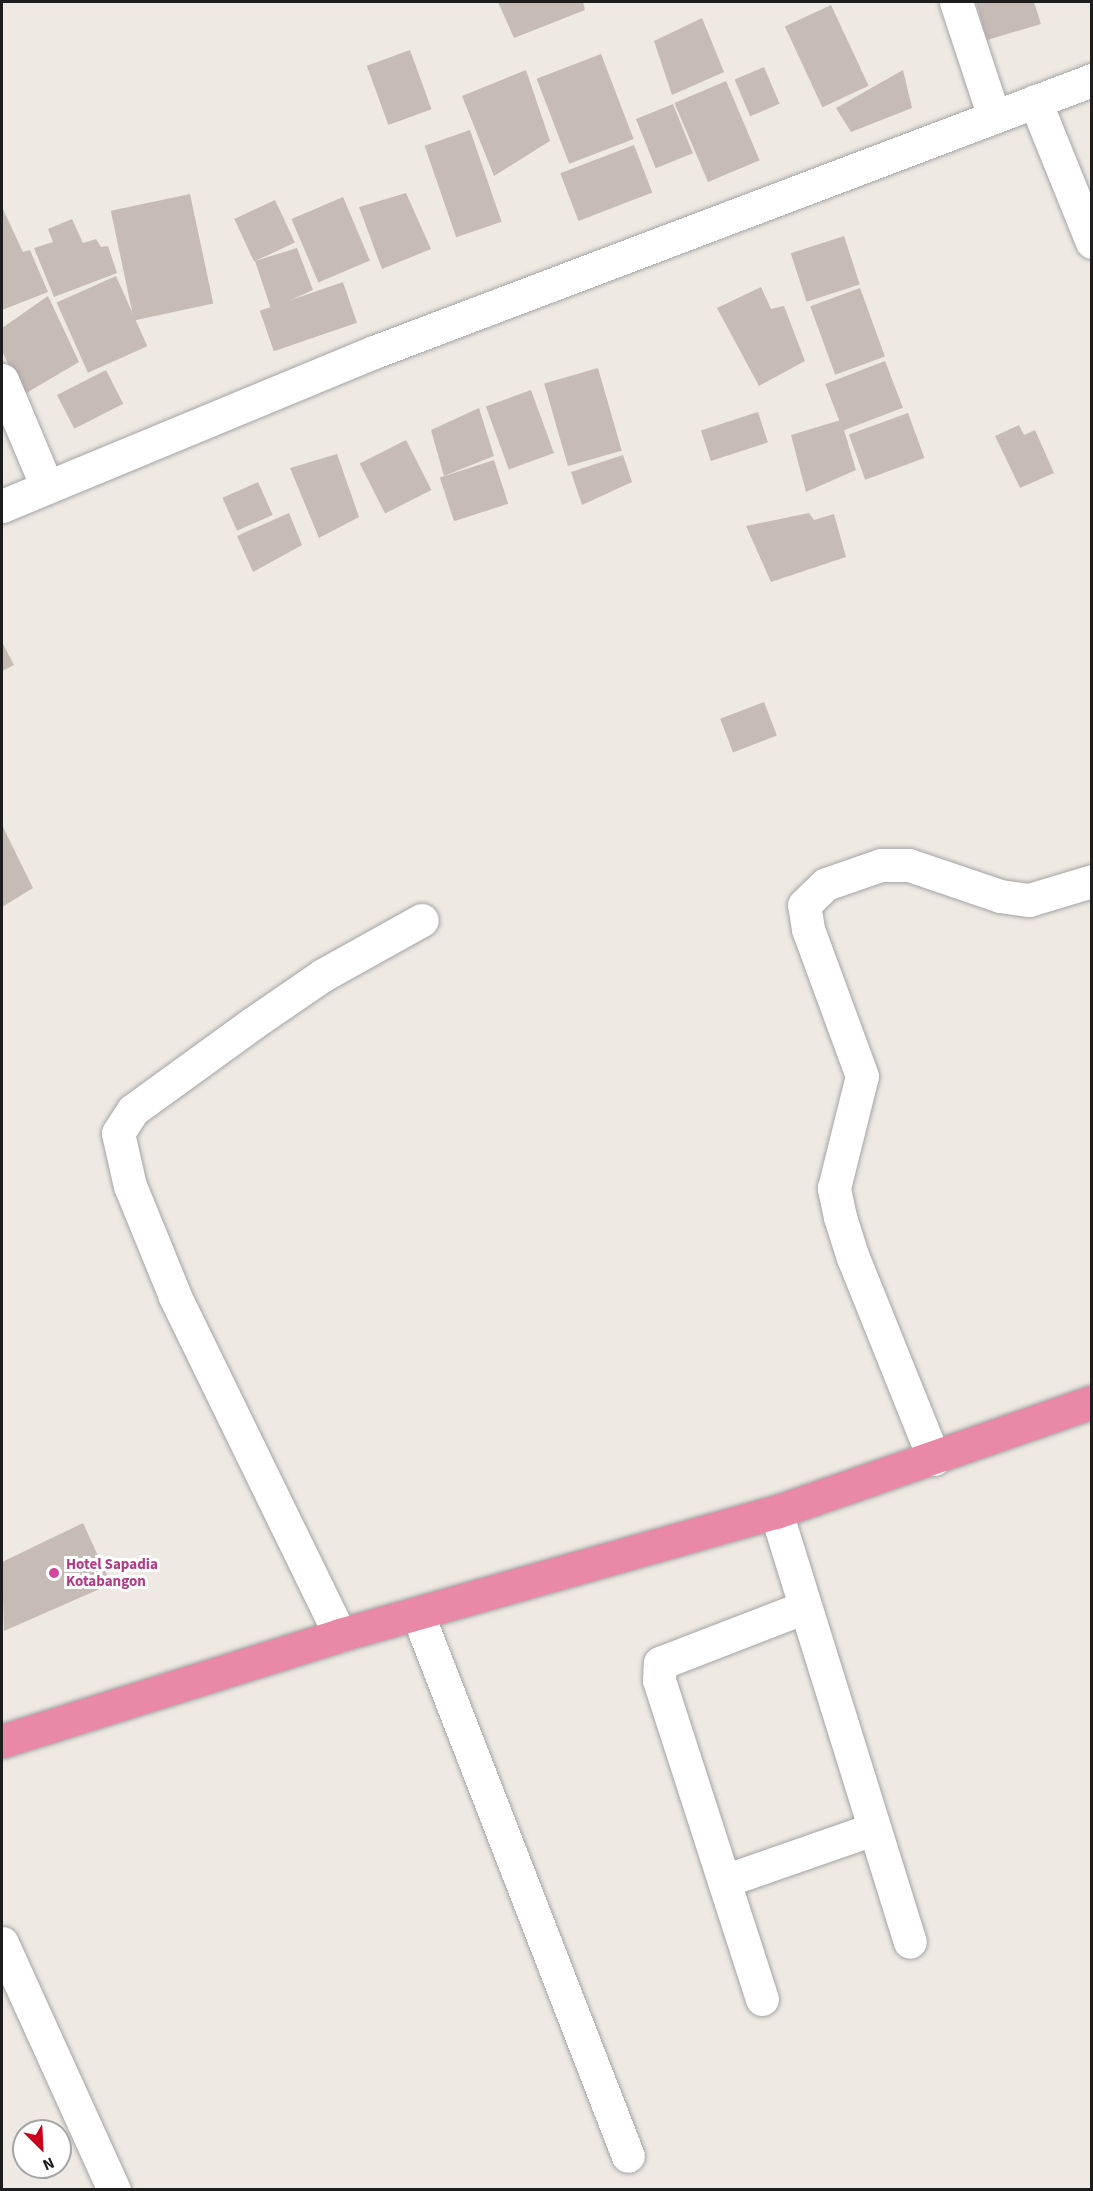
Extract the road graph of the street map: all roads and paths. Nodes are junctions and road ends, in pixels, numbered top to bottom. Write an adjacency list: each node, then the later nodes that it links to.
1 (956, 2): 4 (street)
2 (1092, 80): 3 (street)
3 (1035, 101): 4 (street); 5 (street)
4 (994, 117): 7 (street)
5 (1092, 242)
6 (2, 380): 7 (street)
7 (47, 487): 8 (street)
8 (2, 506)
9 (1092, 881): 12 (street)
10 (422, 920): 16 (street)
11 (1092, 1402): 12 (highway)
12 (934, 1459): 13 (highway)
13 (776, 1512): 14 (street); 15 (highway)
14 (805, 1607): 18 (street); 19 (street)
15 (418, 1615): 16 (highway); 23 (street)
16 (340, 1635): 17 (highway)
17 (2, 1741)
18 (873, 1829): 19 (street); 20 (street)
19 (724, 1881): 22 (street)
20 (910, 1942)
21 (2, 1947): 24 (street)
22 (762, 1999)
23 (628, 2156)
24 (114, 2190)

